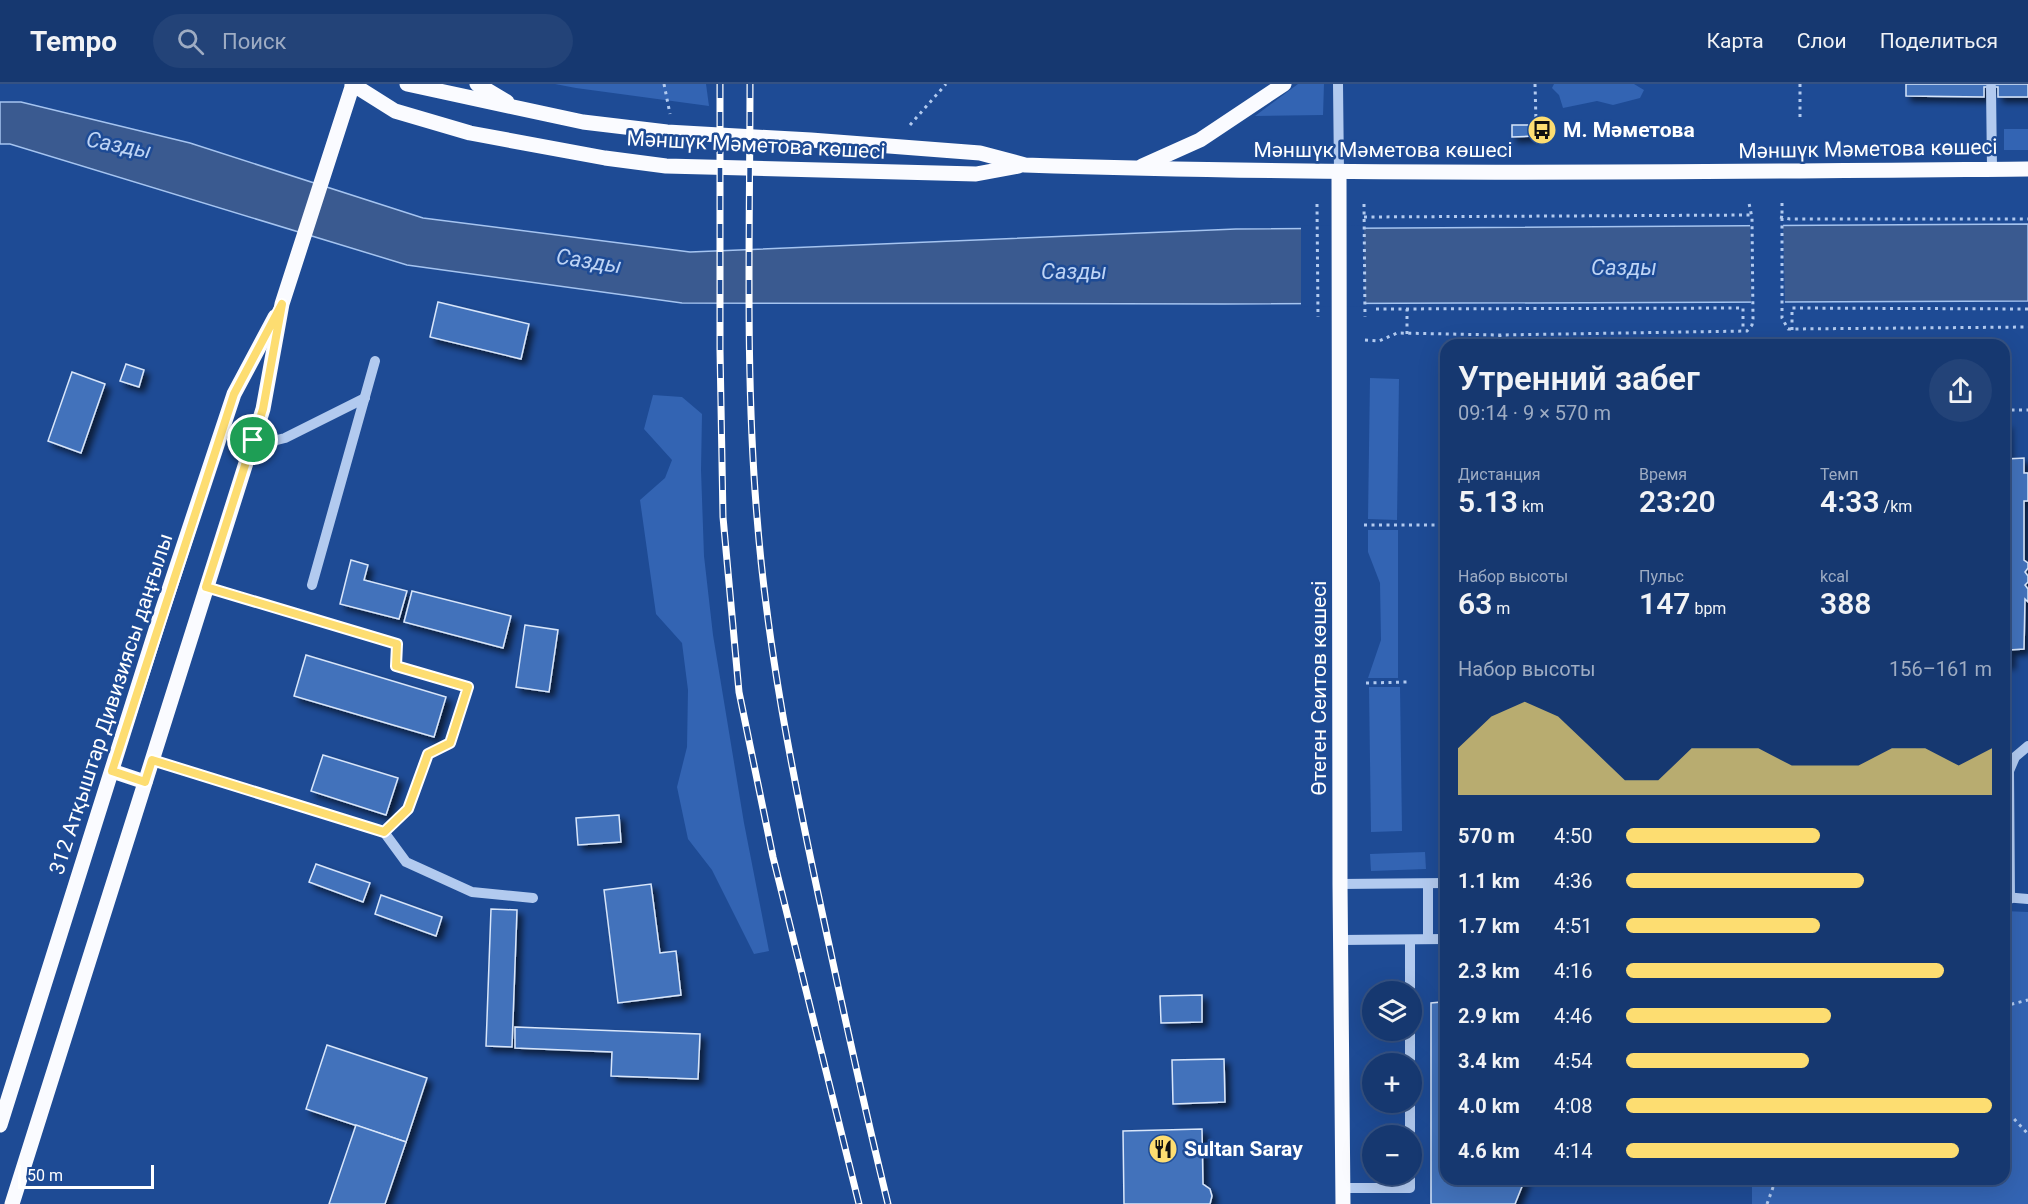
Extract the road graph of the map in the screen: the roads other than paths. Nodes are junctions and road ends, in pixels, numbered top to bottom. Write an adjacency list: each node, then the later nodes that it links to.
1 (353, 84): 2 (main road); 9 (main road, Мәншүк Мәметова көшесі); 14 (main road, 312 Атқыштар Дивизиясы даңғылы)
2 (364, 84)
3 (407, 84): 8 (main road, Мәншүк Мәметова көшесі)
4 (477, 84): 8 (main road)
5 (1284, 84): 10 (main road)
6 (1338, 84): 13 (street)
7 (1991, 87): 11 (street)
8 (518, 108): 9 (main road, Мәншүк Мәметова көшесі)
9 (1025, 165): 10 (main road, Мәншүк Мәметова көшесі)
10 (1135, 168): 13 (main road, Мәншүк Мәметова көшесі)
11 (1992, 169): 12 (main road, Мәншүк Мәметова көшесі); 13 (main road, Мәншүк Мәметова көшесі)
12 (2028, 169)
13 (1339, 172): 26 (main road, Өтеген Сеитов көшесі)
14 (282, 304): 17 (main road, 312 Атқыштар Дивизиясы даңғылы); 23 (main road, 312 Атқыштар Дивизиясы даңғылы)
15 (375, 361): 16 (street)
16 (365, 398): 17 (street); 18 (street)
17 (253, 440): 19 (main road, 312 Атқыштар Дивизиясы даңғылы)
18 (312, 585)
19 (206, 587): 21 (main road, 312 Атқыштар Дивизиясы даңғылы); 25 (street)
20 (2028, 746): 22 (street)
21 (152, 760): 24 (main road, 312 Атқыштар Дивизиясы даңғылы); 25 (street)
22 (2010, 769)
23 (112, 771): 24 (main road); 37 (main road, 312 Атқыштар Дивизиясы даңғылы)
24 (145, 782): 40 (main road, 312 Атқыштар Дивизиясы даңғылы)
25 (384, 832): 29 (street)
26 (1340, 884): 27 (street); 34 (main road, Өтеген Сеитов көшесі)
27 (1428, 884): 28 (street); 32 (street)
28 (1440, 884)
29 (533, 898)
30 (2010, 898): 31 (street)
31 (2028, 899)
32 (1428, 939): 33 (street); 35 (street)
33 (1440, 939)
34 (1341, 940): 35 (street); 39 (main road, Өтеген Сеитов көшесі)
35 (1410, 940): 36 (street)
36 (1410, 981)
37 (0, 1125)
38 (1410, 1185): 39 (street)
39 (1343, 1188): 41 (main road, Өтеген Сеитов көшесі)
40 (12, 1204)
41 (1343, 1204)

